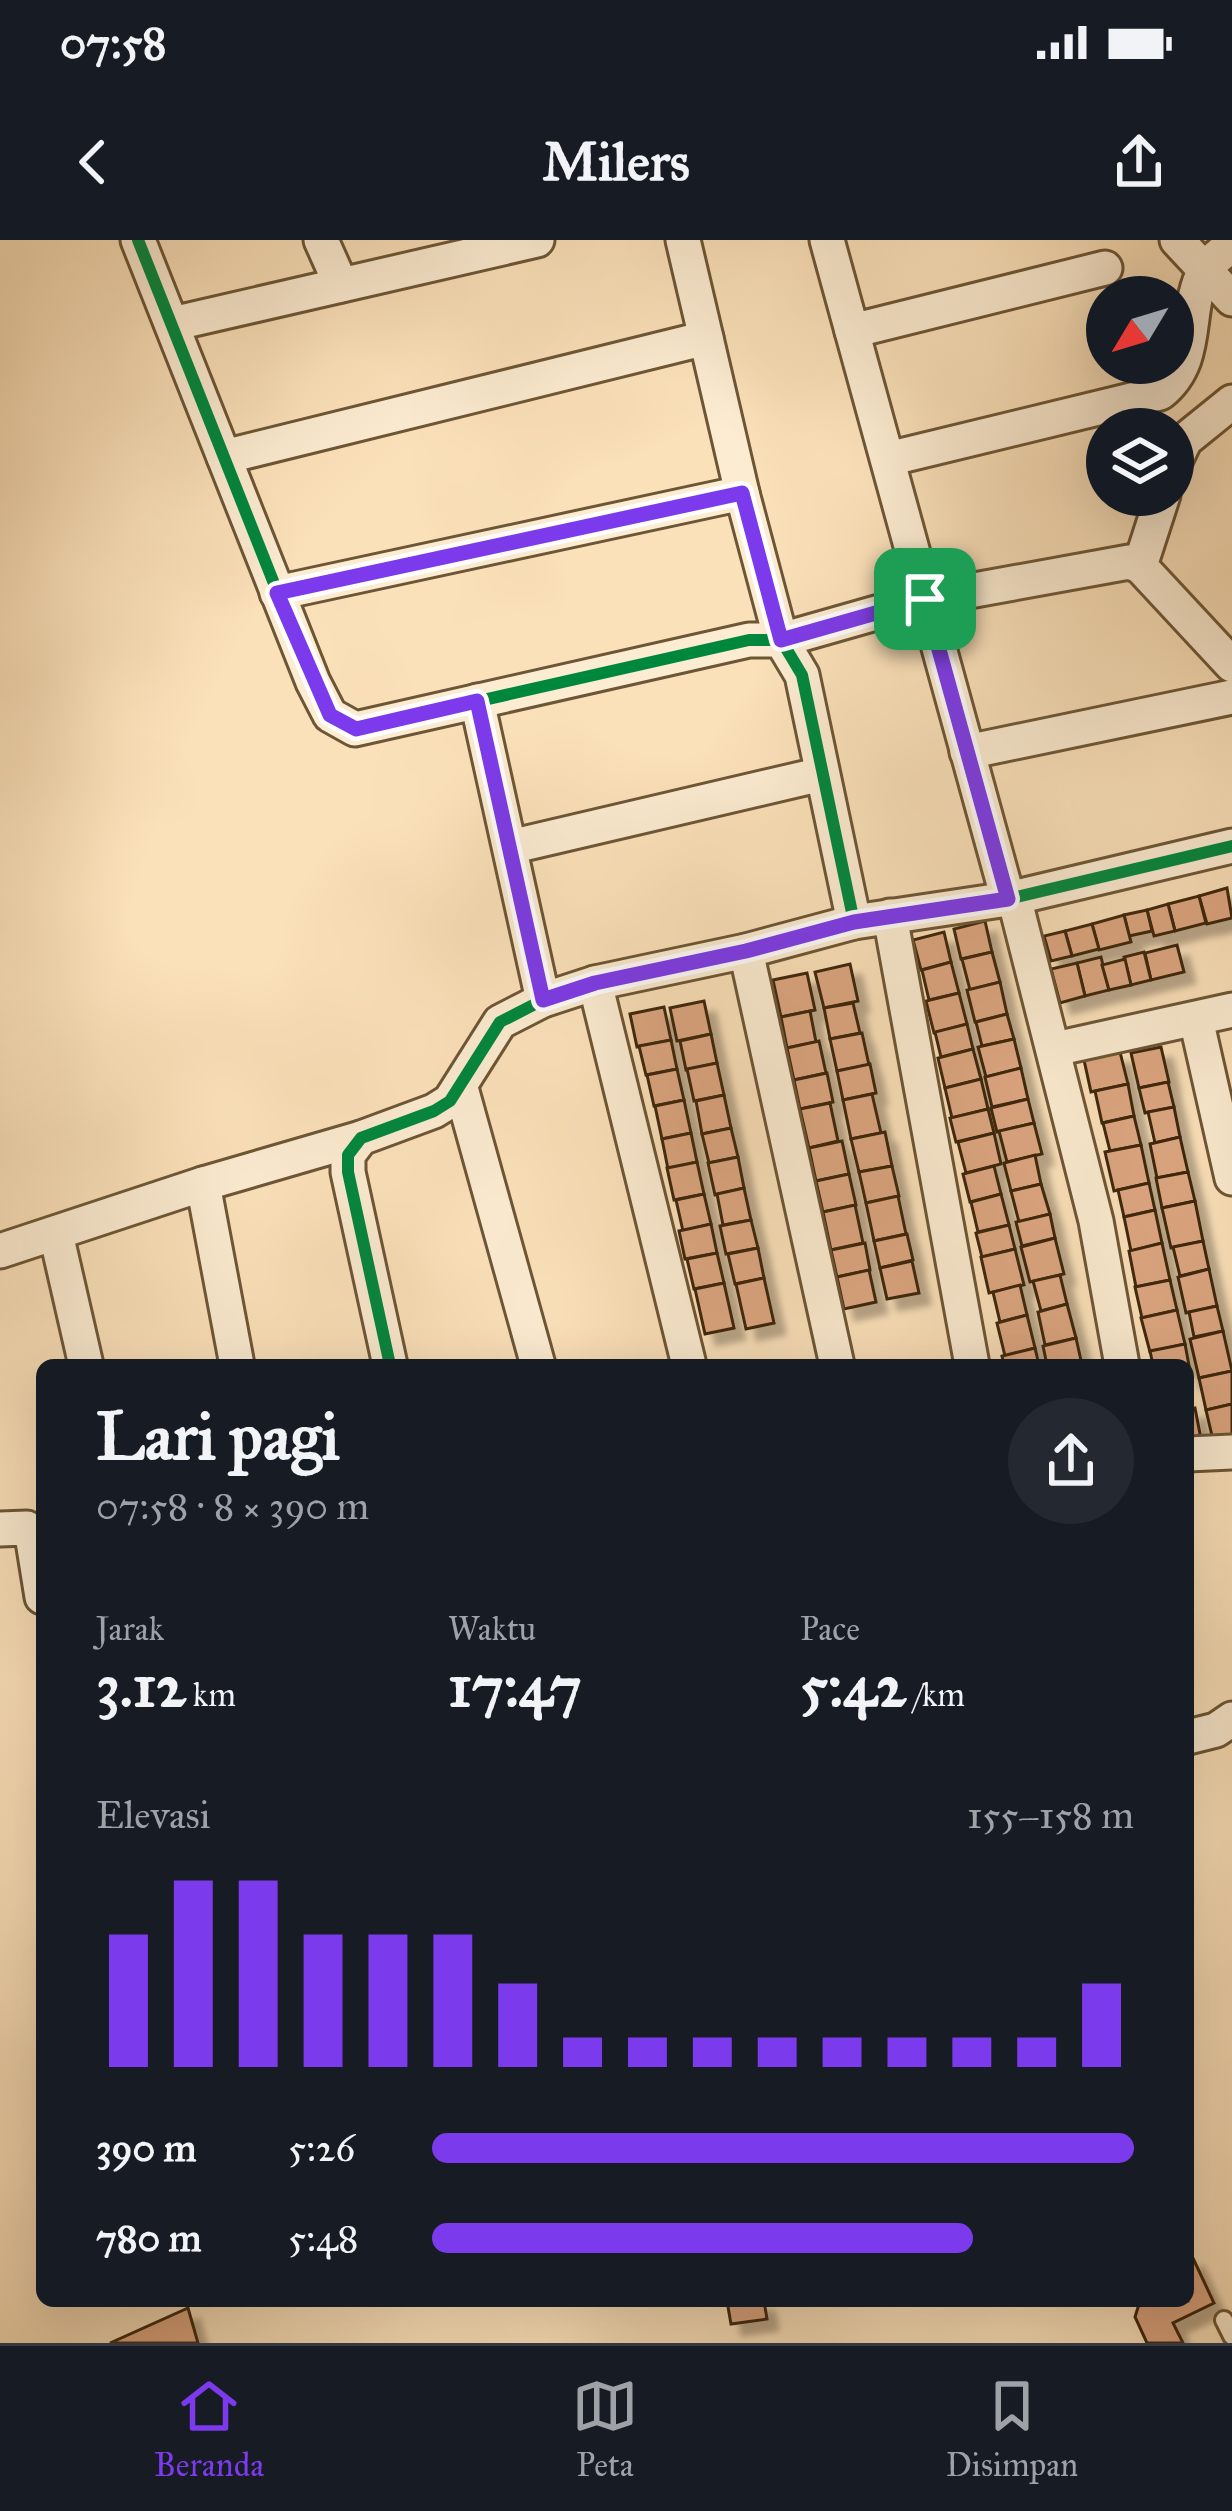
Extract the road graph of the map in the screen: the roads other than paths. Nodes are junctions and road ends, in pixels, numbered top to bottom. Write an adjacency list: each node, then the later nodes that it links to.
1 (138, 240): 13 (street)
2 (321, 240): 11 (street)
3 (536, 240): 8 (street)
4 (683, 240): 15 (street)
5 (827, 240): 14 (street)
6 (1177, 240): 10 (street)
7 (1232, 244): 10 (street)
8 (480, 246): 11 (street)
9 (1105, 268): 14 (street)
10 (1205, 270): 12 (street); 19 (street)
11 (341, 285): 13 (street)
12 (1232, 299)
13 (172, 325): 18 (street)
14 (852, 331): 19 (street)
15 (706, 338): 18 (street); 20 (street)
16 (1232, 402): 17 (street)
17 (1194, 433)
18 (224, 457): 23 (street)
19 (888, 459): 24 (street)
20 (742, 493): 23 (street); 25 (street)
21 (1156, 516): 22 (street)
22 (1140, 566): 24 (street); 26 (street)
23 (277, 593): 28 (street)
24 (925, 599): 25 (street); 29 (street)
25 (781, 640): 28 (street); 30 (street)
26 (1232, 665)
27 (1232, 697): 29 (street)
28 (477, 701): 32 (street)
29 (967, 752): 33 (street)
30 (822, 774): 32 (street); 35 (street)
31 (1232, 846): 33 (street)
32 (510, 847): 38 (street)
33 (1011, 898): 34 (street); 41 (street)
34 (890, 916): 35 (street); 54 (street)
35 (854, 922): 36 (street)
36 (746, 951): 37 (street); 53 (street)
37 (595, 983): 38 (street); 52 (street)
38 (543, 1000): 42 (street)
39 (1232, 1010): 40 (street)
40 (1196, 1019): 41 (street); 44 (street)
41 (1055, 1049): 55 (street)
42 (460, 1088): 43 (street); 51 (street)
43 (361, 1138): 45 (street); 50 (street)
44 (1232, 1178)
45 (203, 1184): 46 (street); 49 (street)
46 (56, 1234): 47 (street); 48 (street)
47 (0, 1251)
48 (85, 1359)
49 (236, 1359)
50 (389, 1359)
51 (536, 1359)
52 (688, 1359)
53 (836, 1359)
54 (971, 1359)
55 (1121, 1359)
56 (1232, 1452): 57 (street)
57 (1194, 1454)
58 (0, 1529): 59 (street)
59 (36, 1560)
60 (1232, 1719): 61 (street)
61 (1194, 1736)

